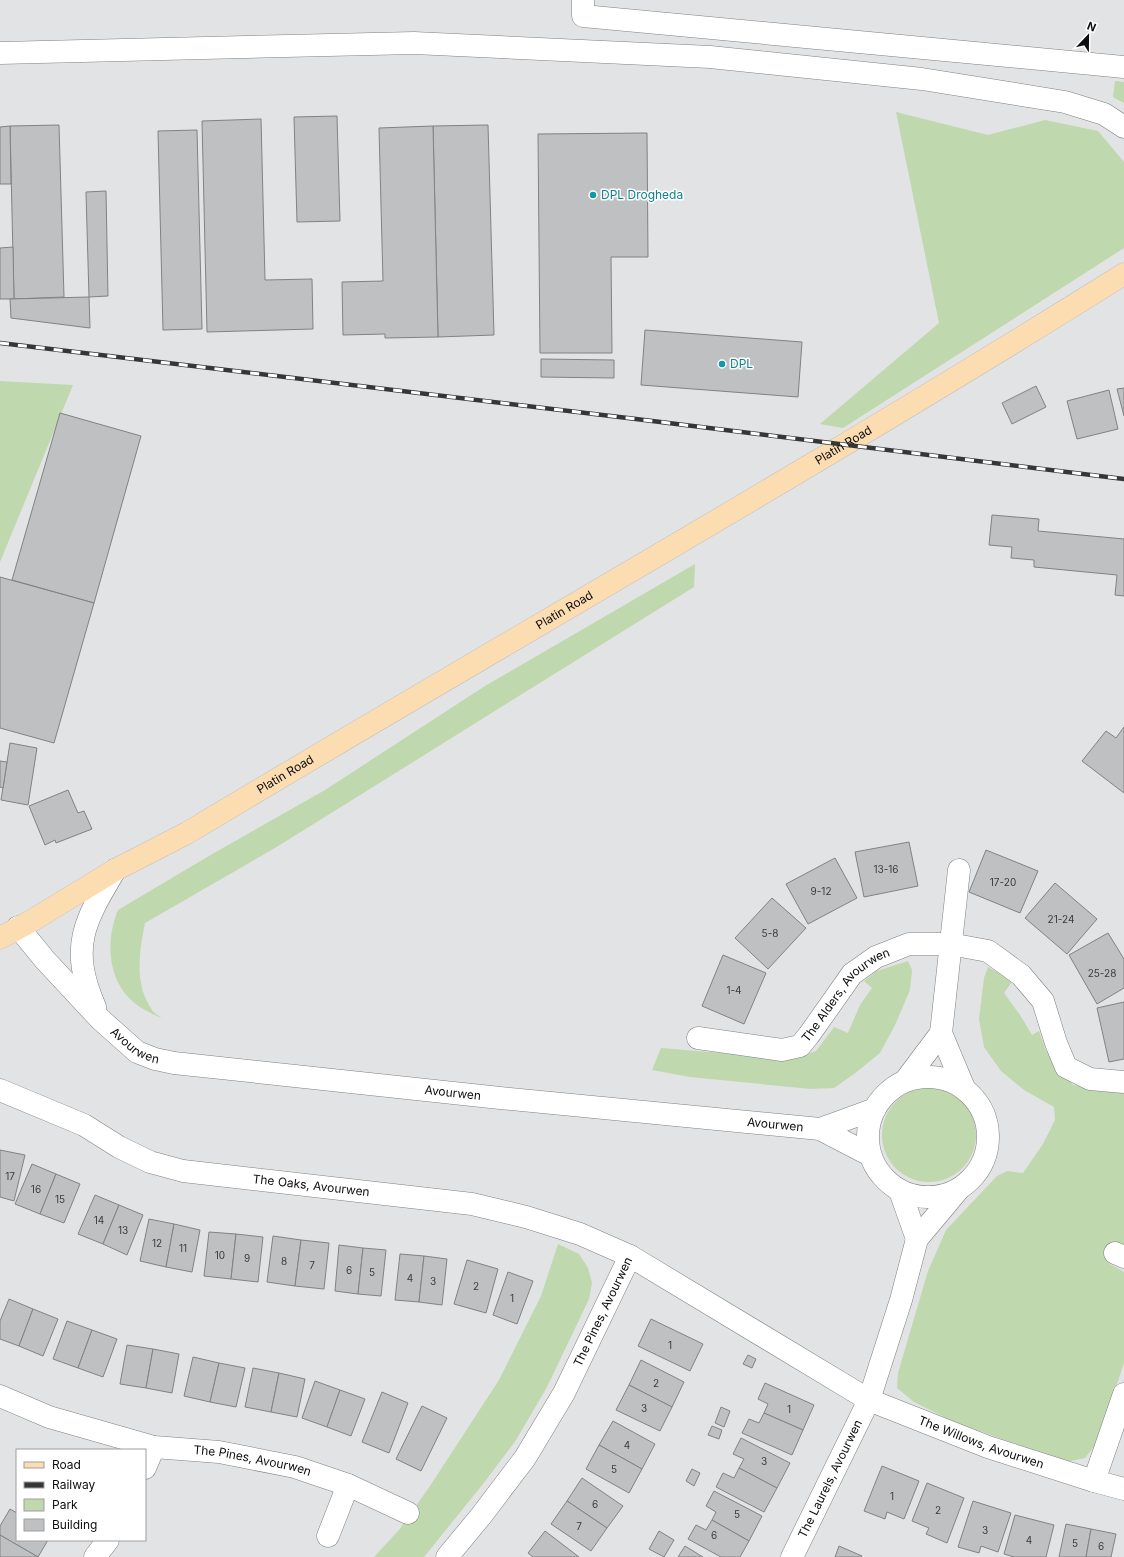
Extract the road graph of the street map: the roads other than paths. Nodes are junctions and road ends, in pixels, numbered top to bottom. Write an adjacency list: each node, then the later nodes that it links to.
1 (583, 0): 2 (street)
2 (924, 48): 4 (street); 5 (street)
3 (0, 53): 5 (street)
4 (1124, 67)
5 (922, 79): 6 (street)
6 (1124, 127)
7 (1124, 274): 8 (main road, Platin Road)
8 (116, 870): 10 (main road, Platin Road); 12 (street, Avourwen)
9 (959, 870): 11 (street)
10 (9, 932): 12 (street, Avourwen)
11 (950, 944): 13 (street); 14 (street, The Alders, Avourwen); 16 (street, The Alders, Avourwen)
12 (100, 1019): 20 (street, Avourwen)
13 (941, 1033): 15 (street); 17 (street)
14 (698, 1038)
15 (905, 1081): 17 (street); 19 (street)
16 (1124, 1082)
17 (964, 1088): 22 (street)
18 (0, 1090): 25 (street, The Oaks, Avourwen)
19 (875, 1109): 20 (street, Avourwen); 21 (street)
20 (820, 1129): 21 (street, Avourwen)
21 (870, 1154): 23 (street)
22 (958, 1190): 23 (street); 24 (street)
23 (900, 1191): 24 (street)
24 (917, 1239): 28 (street)
25 (630, 1256): 28 (street, The Pines, Avourwen); 38 (street, The Pines, Avourwen)
26 (1124, 1394): 31 (street)
27 (0, 1396): 29 (street, The Pines, Avourwen)
28 (869, 1400): 31 (street, The Willows, Avourwen); 39 (street, The Laurels, Avourwen)
29 (154, 1447): 30 (street); 32 (street, The Pines, Avourwen)
30 (146, 1466)
31 (1094, 1481): 33 (street, The Willows, Avourwen)
32 (348, 1485): 34 (street, The Pines, Avourwen); 35 (street)
33 (1124, 1489)
34 (408, 1513)
35 (328, 1536)
36 (107, 1541): 37 (street)
37 (95, 1557)
38 (447, 1557)
39 (792, 1557)

